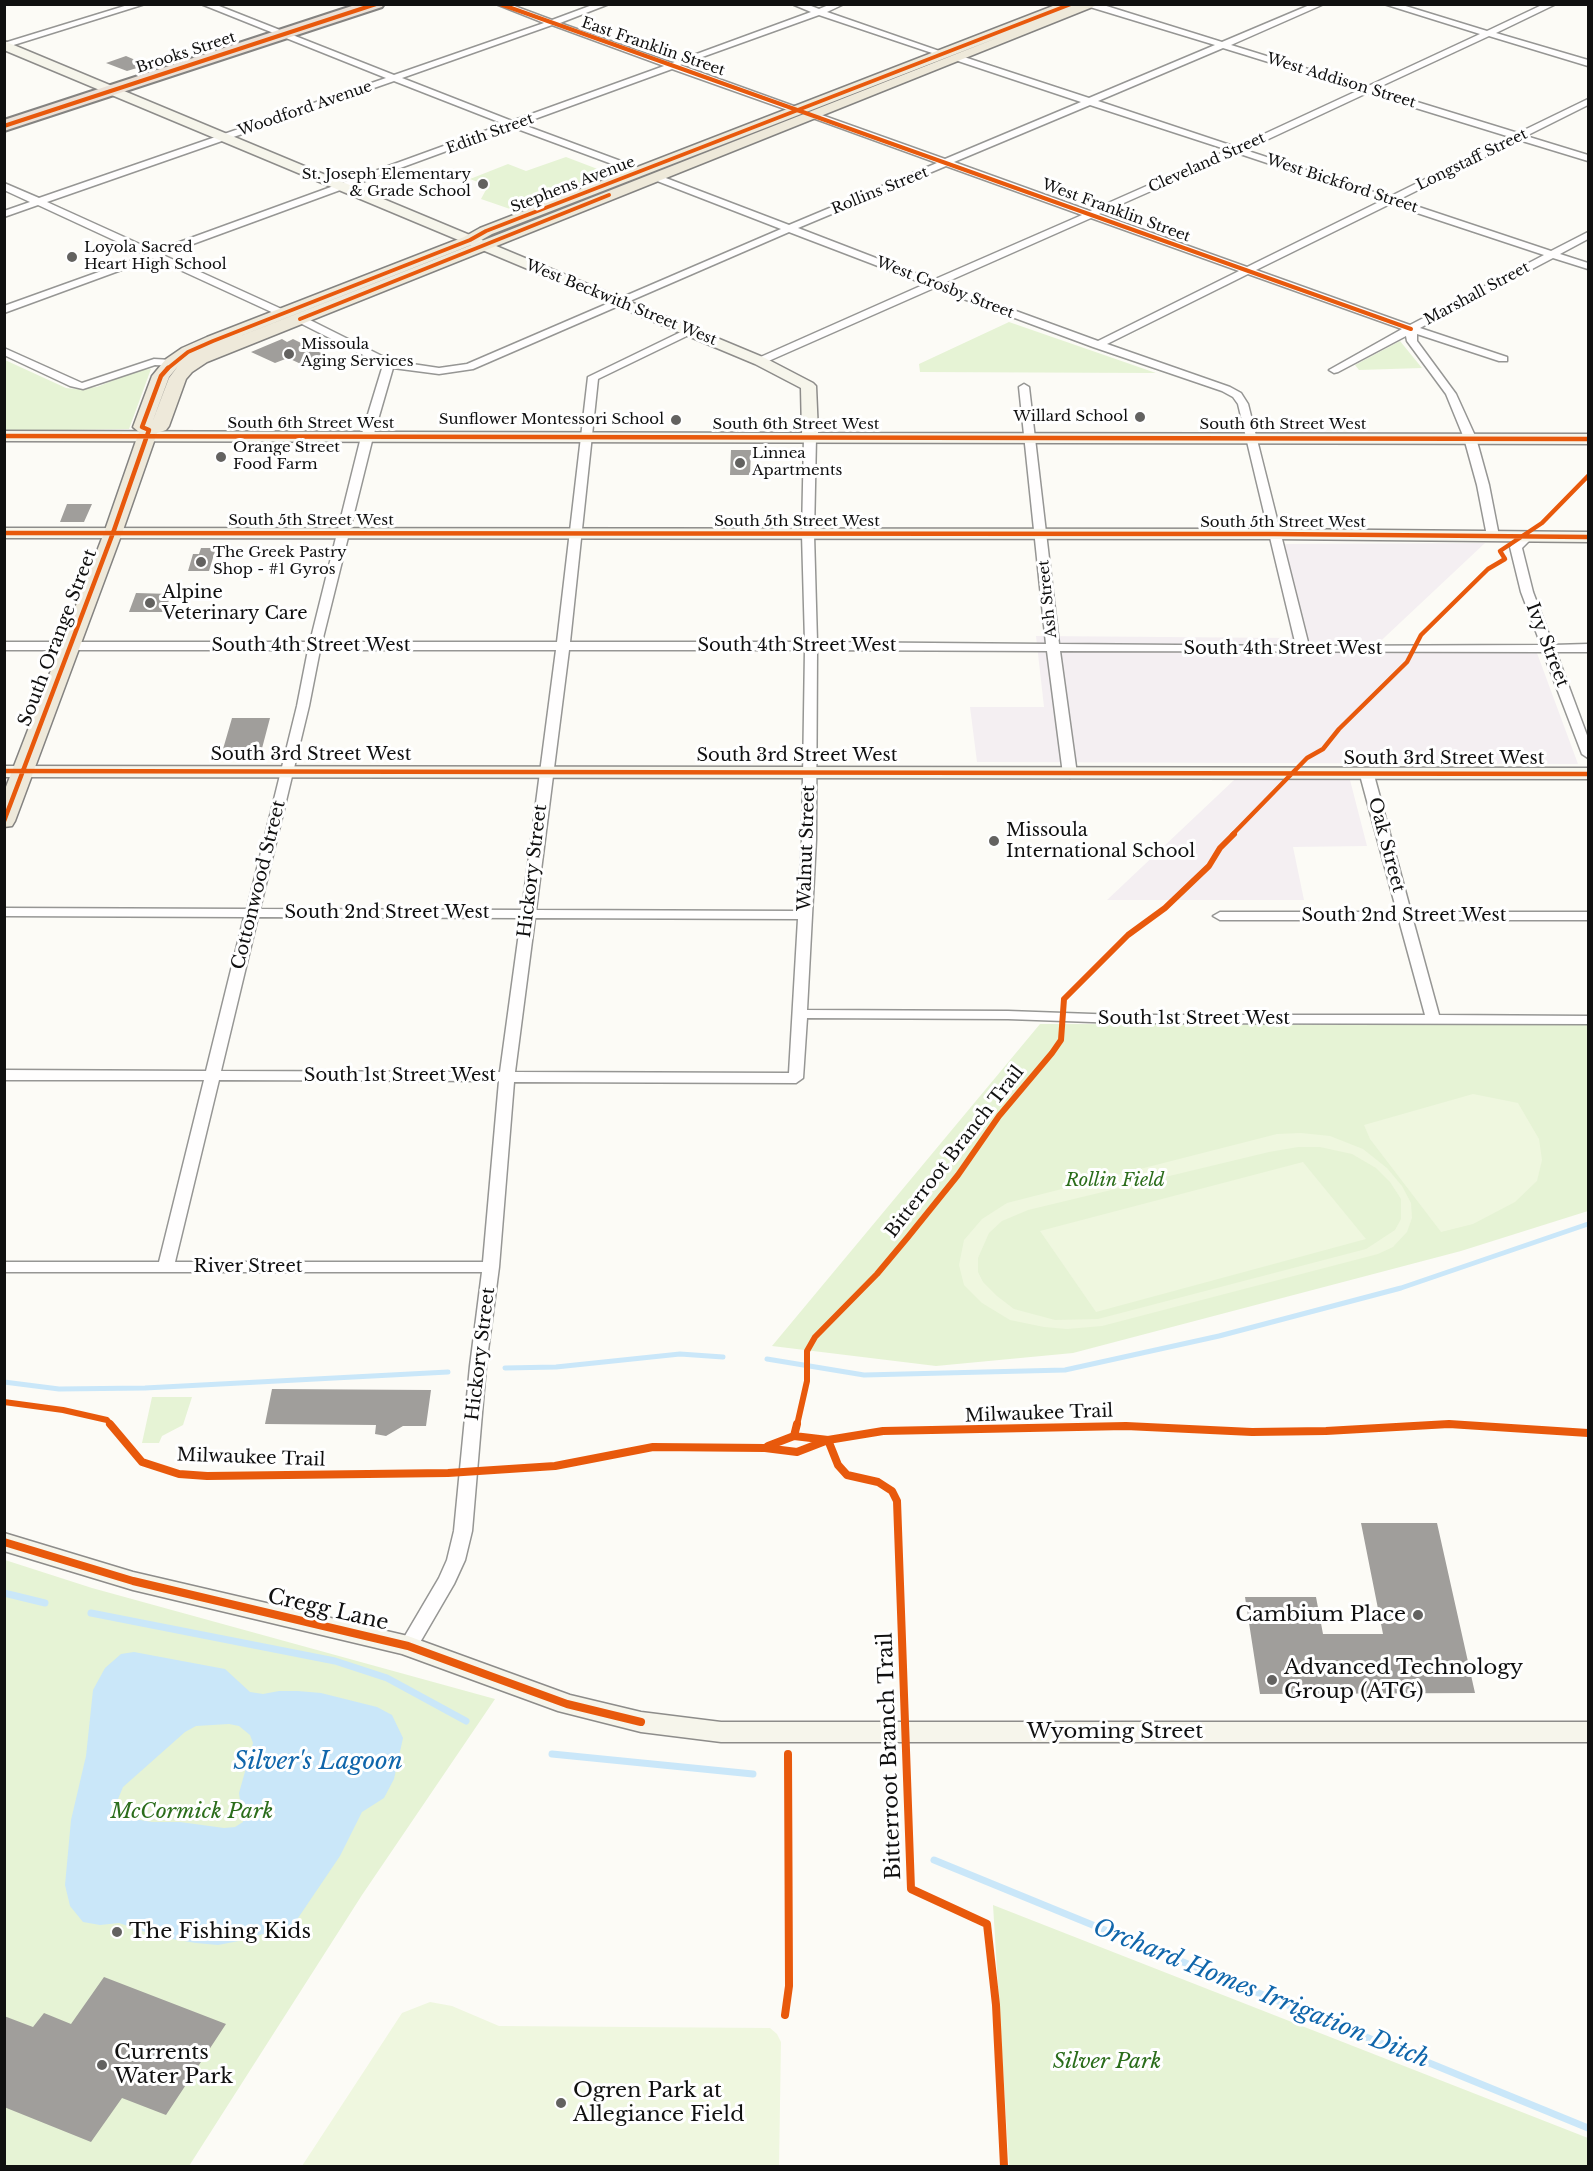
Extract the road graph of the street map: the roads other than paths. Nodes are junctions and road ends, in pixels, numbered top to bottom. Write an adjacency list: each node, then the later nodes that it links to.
1 (141, 4): 18 (street)
2 (205, 4): 16 (street, West Crosby Street)
3 (376, 4): 16 (highway, Brooks Street)
4 (500, 4): 14 (street, East Franklin Street)
5 (605, 4): 14 (street, Woodford Avenue)
6 (796, 4): 13 (street, West Bickford Street)
7 (840, 4): 13 (street, Edith Street)
8 (1071, 4): 19 (main road, Stephens Avenue)
9 (1320, 4): 17 (street, Rollins Street)
10 (1388, 4): 15 (street)
11 (1552, 4): 15 (street, Cleveland Street)
12 (1093, 5): 17 (street, West Addison Street); 19 (main road, Stephens Avenue)
13 (819, 12): 19 (street, West Bickford Street); 21 (street, Edith Street)
14 (551, 23): 21 (street, East Franklin Street); 22 (street, Woodford Avenue)
15 (1489, 33): 20 (street); 23 (street, Cleveland Street)
16 (283, 34): 22 (street, West Crosby Street); 24 (highway, Brooks Street)
17 (1223, 45): 23 (street, West Addison Street); 25 (street, Rollins Street)
18 (5, 46): 24 (street, West Beckwith Street West)
19 (951, 56): 25 (street, West Bickford Street); 27 (main road, Stephens Avenue)
20 (1588, 63)
21 (672, 66): 27 (street, East Franklin Street); 28 (street, Edith Street)
22 (396, 78): 28 (street, West Crosby Street); 31 (street, Woodford Avenue)
23 (1367, 89): 30 (street, West Addison Street); 32 (street, Cleveland Street)
24 (113, 90): 29 (highway, Brooks Street); 31 (street, West Beckwith Street West)
25 (1091, 102): 32 (street, West Bickford Street); 34 (street, Rollins Street)
26 (1588, 102): 30 (street, Longstaff Street)
27 (806, 113): 34 (street, West Franklin Street); 35 (main road, Stephens Avenue)
28 (515, 125): 35 (street, West Crosby Street); 37 (street, Edith Street)
29 (4, 126)
30 (1520, 136): 33 (street, West Addison Street); 38 (street, Longstaff Street)
31 (223, 138): 37 (street, West Beckwith Street West); 39 (street, Woodford Avenue)
32 (1236, 150): 38 (street, West Bickford Street); 41 (street, Cleveland Street)
33 (1588, 158)
34 (948, 163): 41 (street, West Franklin Street); 42 (street, Rollins Street)
35 (648, 174): 42 (street, West Crosby Street); 44 (main road, Stephens Avenue)
36 (4, 186): 39 (street)
37 (346, 187): 44 (street, West Beckwith Street West); 46 (street, Edith Street)
38 (1390, 200): 45 (street, West Bickford Street); 48 (street, Longstaff Street)
39 (39, 202): 40 (street, Woodford Avenue); 46 (street)
40 (4, 214)
41 (1091, 215): 48 (street, West Franklin Street); 49 (street, Cleveland Street)
42 (788, 229): 49 (street, West Crosby Street); 50 (street, Rollins Street)
43 (1588, 235): 45 (street, Marshall Street)
44 (476, 243): 50 (street, West Beckwith Street West); 52 (main road, Stephens Avenue); 53 (main road, Stephens Avenue)
45 (1552, 255): 47 (street, West Bickford Street); 54 (street, Marshall Street)
46 (157, 256): 51 (street, Edith Street); 52 (street)
47 (1588, 266)
48 (1248, 270): 54 (street, West Franklin Street); 56 (street, Longstaff Street)
49 (934, 284): 56 (street, West Crosby Street); 59 (street, Cleveland Street)
50 (619, 302): 55 (street, West Beckwith Street West); 61 (street, Rollins Street)
51 (4, 310)
52 (282, 313): 60 (main road, Stephens Avenue)
53 (300, 319): 61 (street, Rollins Street); 64 (main road, Stephens Avenue)
54 (1411, 329): 58 (street, West Franklin Street); 62 (street, Marshall Street); 71 (street)
55 (689, 331): 59 (street, West Beckwith Street West); 67 (street, Hickory Street)
56 (1097, 345): 70 (street, West Crosby Street)
57 (4, 351): 60 (street, Stephens Avenue)
58 (1503, 359)
59 (760, 361): 68 (street, West Beckwith Street West)
60 (172, 363): 64 (main road, Stephens Avenue)
61 (389, 364): 66 (street, Cottonwood Street)
62 (1334, 370)
63 (1024, 387): 69 (street, Ash Street)
64 (148, 433): 65 (street, South 6th Street West); 66 (street, South 6th Street West); 75 (main road, South Orange Street)
65 (4, 436)
66 (367, 437): 67 (street, South 6th Street West); 73 (street, Cottonwood Street)
67 (585, 437): 68 (street, South 6th Street West); 76 (street, Hickory Street)
68 (810, 437): 69 (street, South 6th Street West); 77 (street, Walnut Street)
69 (1029, 437): 70 (street, South 6th Street West); 79 (street, Ash Street)
70 (1251, 437): 71 (street, South 6th Street West); 78 (street)
71 (1470, 438): 72 (street, South 6th Street West); 80 (street)
72 (1588, 438)
73 (342, 532): 75 (street, South 5th Street West); 76 (street, South 5th Street West); 85 (street, Cottonwood Street)
74 (4, 533): 75 (street, South 5th Street West)
75 (113, 533): 84 (main road, South Orange Street)
76 (577, 533): 77 (street, South 5th Street West); 86 (street, Hickory Street)
77 (808, 534): 79 (street, South 5th Street West); 87 (street, Walnut Street)
78 (1274, 534): 79 (street, South 5th Street West); 80 (street, South 5th Street West); 88 (street)
79 (1041, 535): 89 (street, Ash Street)
80 (1493, 537): 81 (street, South 5th Street West)
81 (1527, 537): 82 (street, South 5th Street West); 90 (street, Ivy Street)
82 (1588, 537)
83 (4, 645): 84 (street, South 4th Street West)
84 (71, 646): 85 (street, South 4th Street West); 94 (main road, South Orange Street)
85 (315, 646): 86 (street, South 4th Street West); 93 (street, Cottonwood Street)
86 (563, 646): 87 (street, South 4th Street West); 95 (street, Hickory Street)
87 (811, 646): 89 (street, South 4th Street West); 96 (street, Walnut Street)
88 (1303, 647): 89 (street, South 4th Street West); 90 (street, South 4th Street West)
89 (1053, 648): 97 (street, Ash Street)
90 (1548, 648): 91 (street, South 4th Street West); 92 (street, Ivy Street)
91 (1588, 648)
92 (1588, 754)
93 (288, 770): 94 (street, South 3rd Street West); 95 (street, South 3rd Street West); 102 (street, Cottonwood Street)
94 (14, 771): 100 (main road, South Orange Street)
95 (546, 771): 96 (street, South 3rd Street West); 103 (street, Hickory Street)
96 (810, 771): 97 (street, South 3rd Street West); 104 (street, Walnut Street)
97 (1070, 774): 99 (street, South 3rd Street West)
98 (1588, 774): 99 (street, South 3rd Street West)
99 (1367, 775): 106 (street, Oak Street)
100 (4, 821)
101 (4, 912): 102 (street, South 2nd Street West)
102 (252, 913): 103 (street, South 2nd Street West); 111 (street, Cottonwood Street)
103 (527, 913): 104 (street, South 2nd Street West); 113 (street, Hickory Street)
104 (805, 915): 108 (street, Walnut Street)
105 (1221, 916): 106 (street, South 2nd Street West)
106 (1406, 916): 107 (street, South 2nd Street West); 109 (street, Oak Street)
107 (1588, 916)
108 (801, 1014): 109 (street, South 1st Street West); 114 (street, Walnut Street)
109 (1433, 1019): 110 (street, South 1st Street West)
110 (1588, 1020)
111 (213, 1075): 112 (street, South 1st Street West); 113 (street, South 1st Street West); 116 (street, Cottonwood Street)
112 (4, 1076)
113 (507, 1076): 114 (street, South 1st Street West); 117 (street, Hickory Street)
114 (796, 1078)
115 (4, 1266): 116 (street, River Street)
116 (166, 1267): 117 (street, River Street)
117 (491, 1267): 119 (street, Hickory Street)
118 (4, 1542): 119 (street, Cregg Lane)
119 (408, 1646): 120 (street, Cregg Lane)
120 (641, 1722): 121 (street, Wyoming Street)
121 (1588, 1732)

